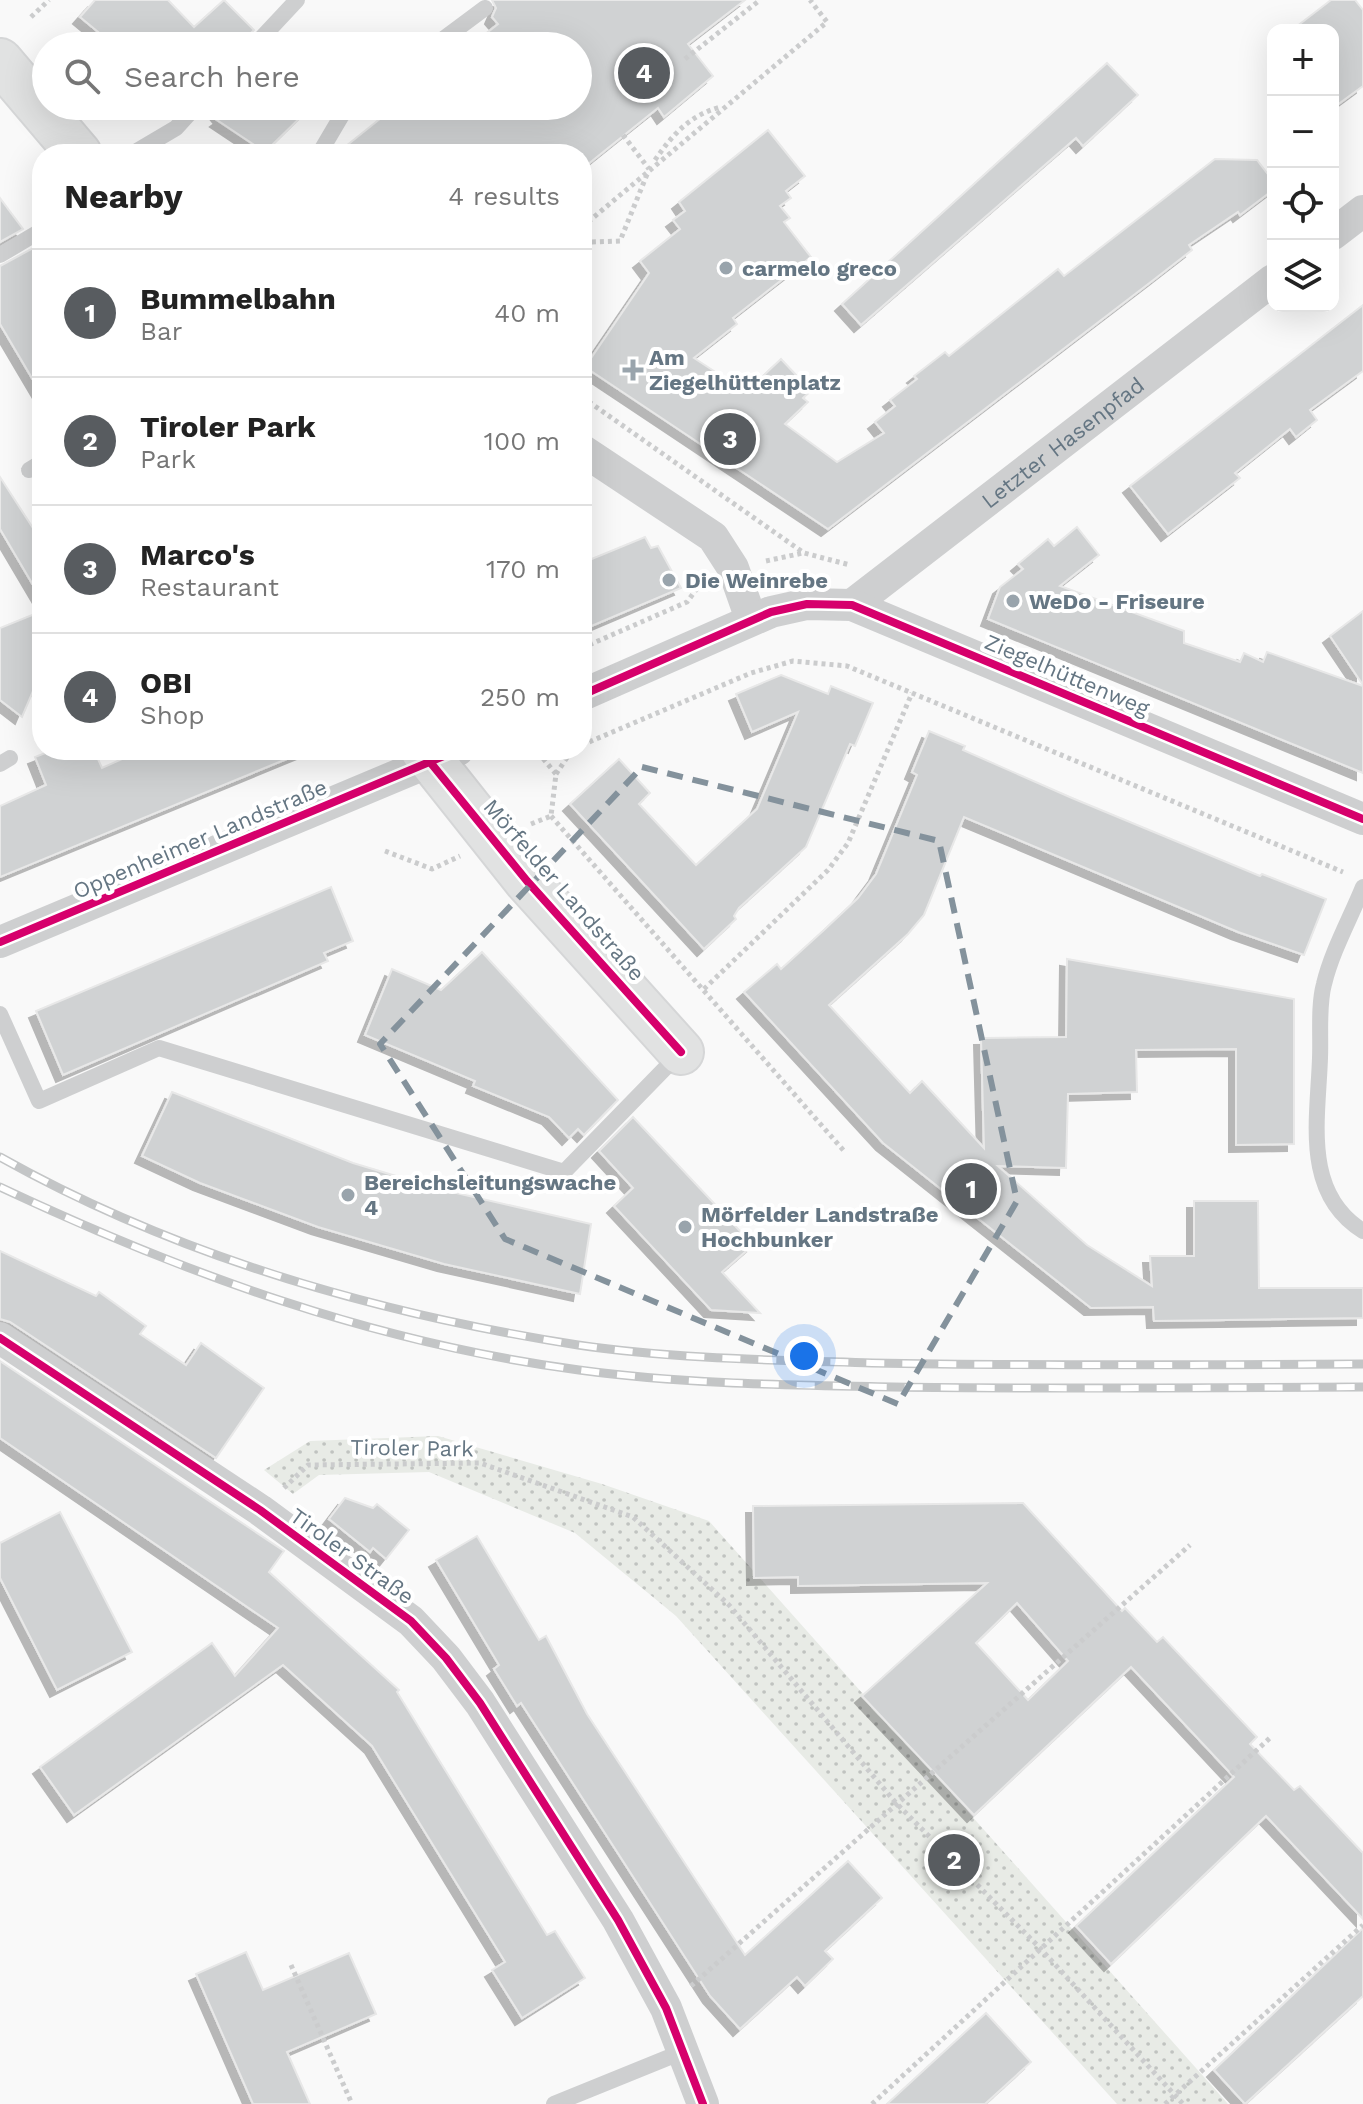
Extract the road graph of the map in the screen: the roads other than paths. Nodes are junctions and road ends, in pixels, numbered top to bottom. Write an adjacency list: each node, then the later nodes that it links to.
1 (297, 0): 3 (lane)
2 (485, 8): 4 (lane)
3 (267, 32)
4 (453, 32)
5 (0, 61): 6 (main road)
6 (32, 99)
7 (50, 120): 10 (main road)
8 (183, 120): 11 (lane)
9 (339, 120): 12 (lane)
10 (71, 144)
11 (149, 144)
12 (325, 144)
13 (1363, 211): 14 (street)
14 (1339, 229)
15 (32, 236): 16 (lane)
16 (0, 255)
17 (1267, 285): 19 (street, Letzter Hasenpfad)
18 (592, 457): 20 (street)
19 (852, 605): 20 (street, Ziegelhüttenweg); 24 (street, Ziegelhüttenweg)
20 (751, 619): 21 (street)
21 (592, 691)
22 (423, 760): 26 (street, Oppenheimer Landstraße)
23 (441, 760): 28 (main road, Mörfelder Landstraße)
24 (1363, 819)
25 (1363, 887): 29 (lane)
26 (0, 942)
27 (0, 1014): 28 (lane)
28 (681, 1052)
29 (1363, 1231)
30 (0, 1338): 31 (street, Tiroler Straße)
31 (682, 2052): 32 (lane); 33 (street, Tiroler Straße)
32 (554, 2104)
33 (703, 2104)

